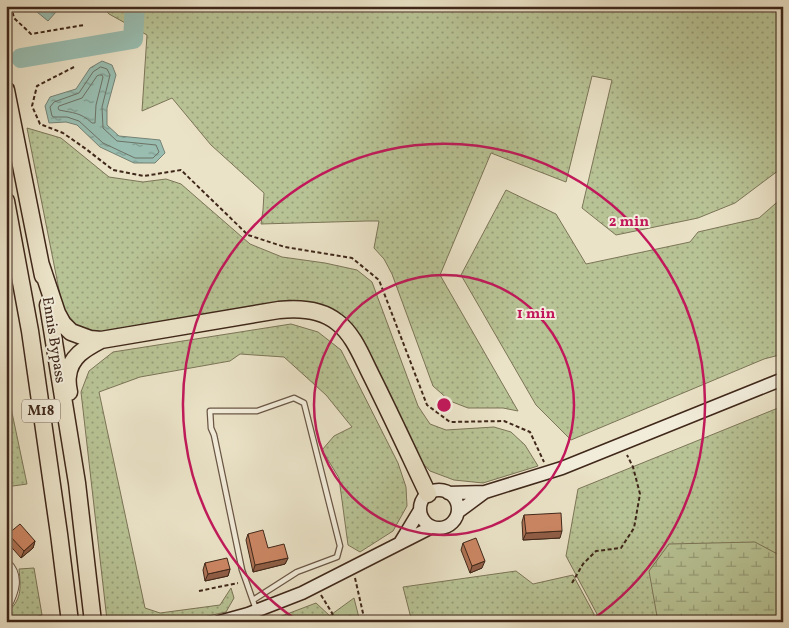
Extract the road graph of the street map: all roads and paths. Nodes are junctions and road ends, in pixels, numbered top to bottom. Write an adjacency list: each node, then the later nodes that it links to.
1 (11, 6): 2 (path)
2 (84, 25)
3 (74, 67): 10 (path)
4 (6, 90): 6 (highway, Ennis Bypass / M18)
5 (6, 201): 27 (highway, Ennis Bypass / M18)
6 (41, 265): 7 (highway); 11 (highway, Ennis Bypass / M18)
7 (101, 340): 11 (highway); 14 (highway)
8 (783, 379): 9 (main road)
9 (622, 444): 10 (main road); 22 (path)
10 (549, 472): 12 (main road)
11 (77, 483): 28 (highway, Ennis Bypass / M18)
12 (485, 492): 13 (main road); 16 (main road)
13 (448, 493): 14 (main road); 16 (main road)
14 (428, 494): 15 (main road)
15 (420, 510): 17 (main road); 18 (main road)
16 (458, 512): 17 (main road)
17 (432, 527): 18 (main road)
18 (400, 543): 20 (main road)
19 (6, 563): 26 (street)
20 (353, 568): 23 (main road); 31 (path)
21 (237, 583): 24 (path)
22 (572, 583)
23 (316, 586): 25 (main road); 30 (path)
24 (199, 591)
25 (254, 606): 25 (lane); 29 (main road)
26 (6, 607)
27 (70, 622)
28 (94, 622)
29 (219, 622)
30 (336, 622)
31 (366, 622)

